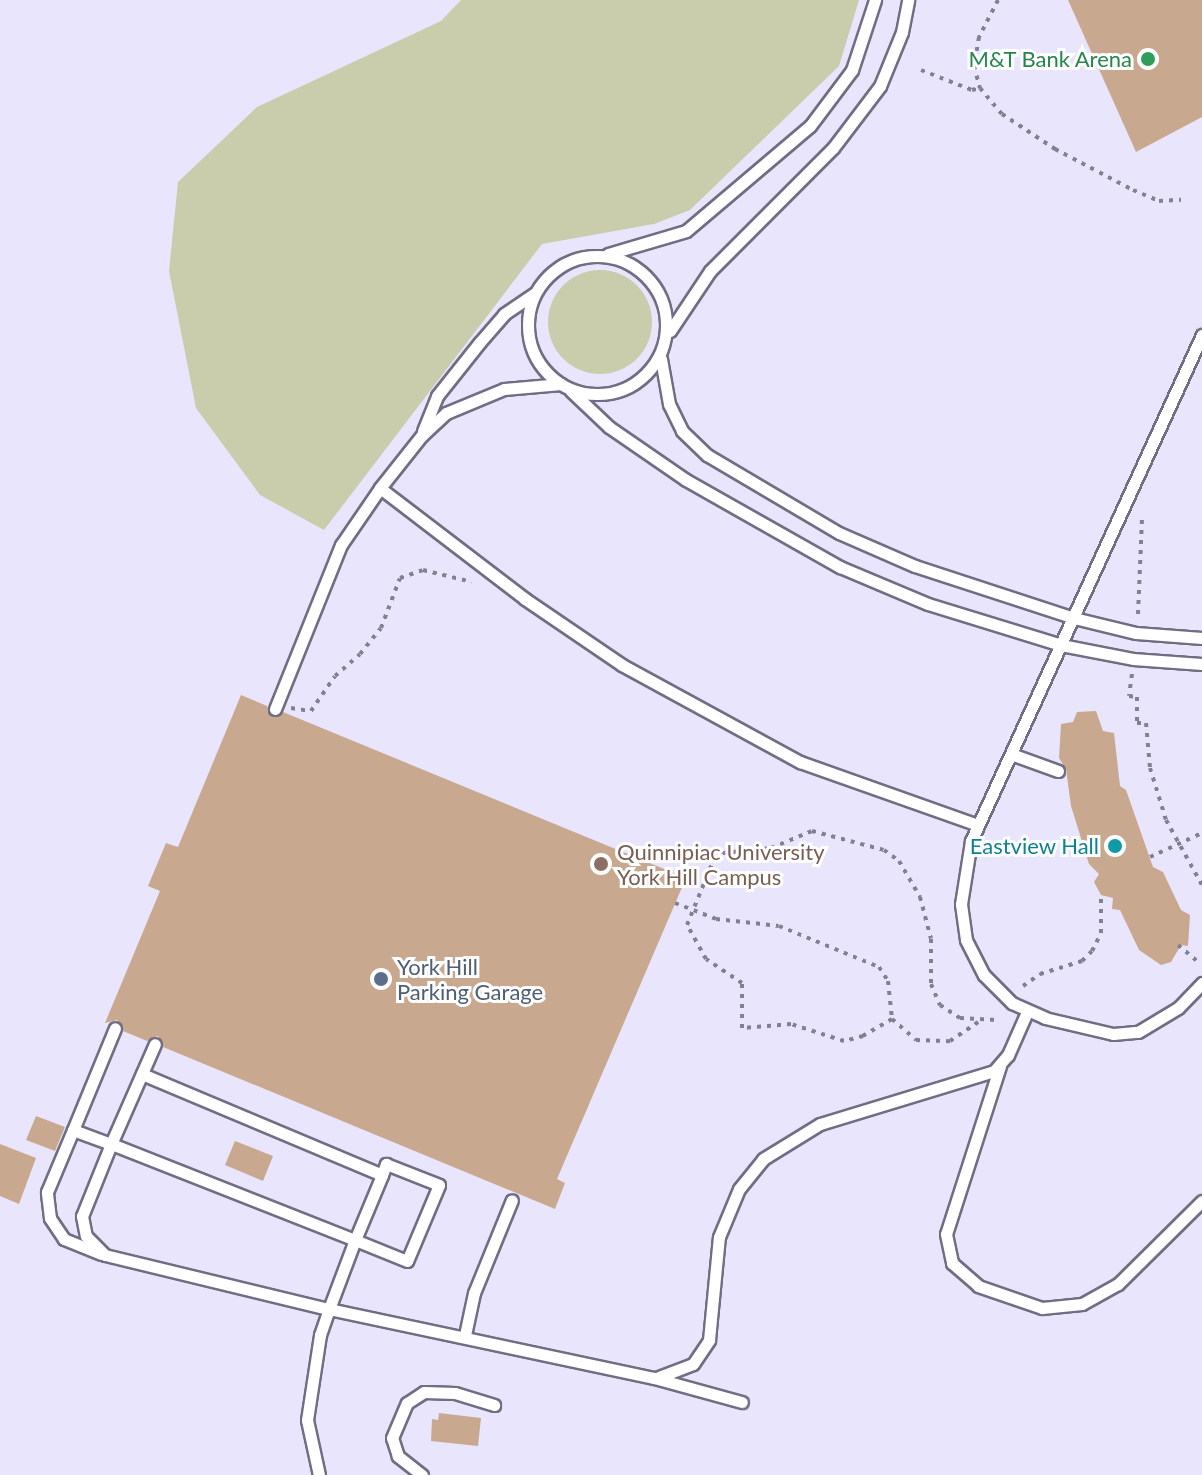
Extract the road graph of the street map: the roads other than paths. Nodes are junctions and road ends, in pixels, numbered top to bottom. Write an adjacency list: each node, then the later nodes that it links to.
1 (875, 0): 3 (lane)
2 (908, 0): 5 (lane)
3 (608, 254): 4 (lane); 5 (lane)
4 (534, 294): 8 (lane); 9 (lane)
5 (670, 331): 7 (lane)
6 (1202, 335): 11 (lane)
7 (661, 359): 8 (lane); 11 (lane)
8 (566, 387): 9 (lane); 13 (lane)
9 (422, 435): 10 (lane)
10 (380, 488): 15 (lane); 18 (lane)
11 (1074, 618): 12 (lane); 13 (lane)
12 (1202, 638)
13 (1061, 645): 14 (lane); 16 (lane)
14 (1202, 664)
15 (276, 706)
16 (1011, 754): 17 (lane); 18 (lane)
17 (1058, 771)
18 (978, 825): 20 (lane)
19 (1202, 983): 20 (lane)
20 (1027, 1012): 23 (lane)
21 (115, 1028): 25 (lane)
22 (155, 1044): 24 (lane)
23 (1000, 1066): 29 (lane); 34 (lane)
24 (142, 1074): 26 (lane); 27 (lane)
25 (73, 1130): 26 (lane); 31 (lane)
26 (111, 1144): 30 (lane); 31 (lane)
27 (382, 1175): 30 (lane); 30 (lane)
28 (512, 1200): 33 (lane)
29 (1202, 1201)
30 (355, 1240): 32 (lane)
31 (105, 1255): 32 (lane)
32 (329, 1309): 33 (lane); 37 (lane)
33 (465, 1335): 34 (lane)
34 (654, 1378): 35 (lane)
35 (742, 1402)
36 (494, 1405): 38 (lane)
37 (319, 1475)
38 (422, 1475)

